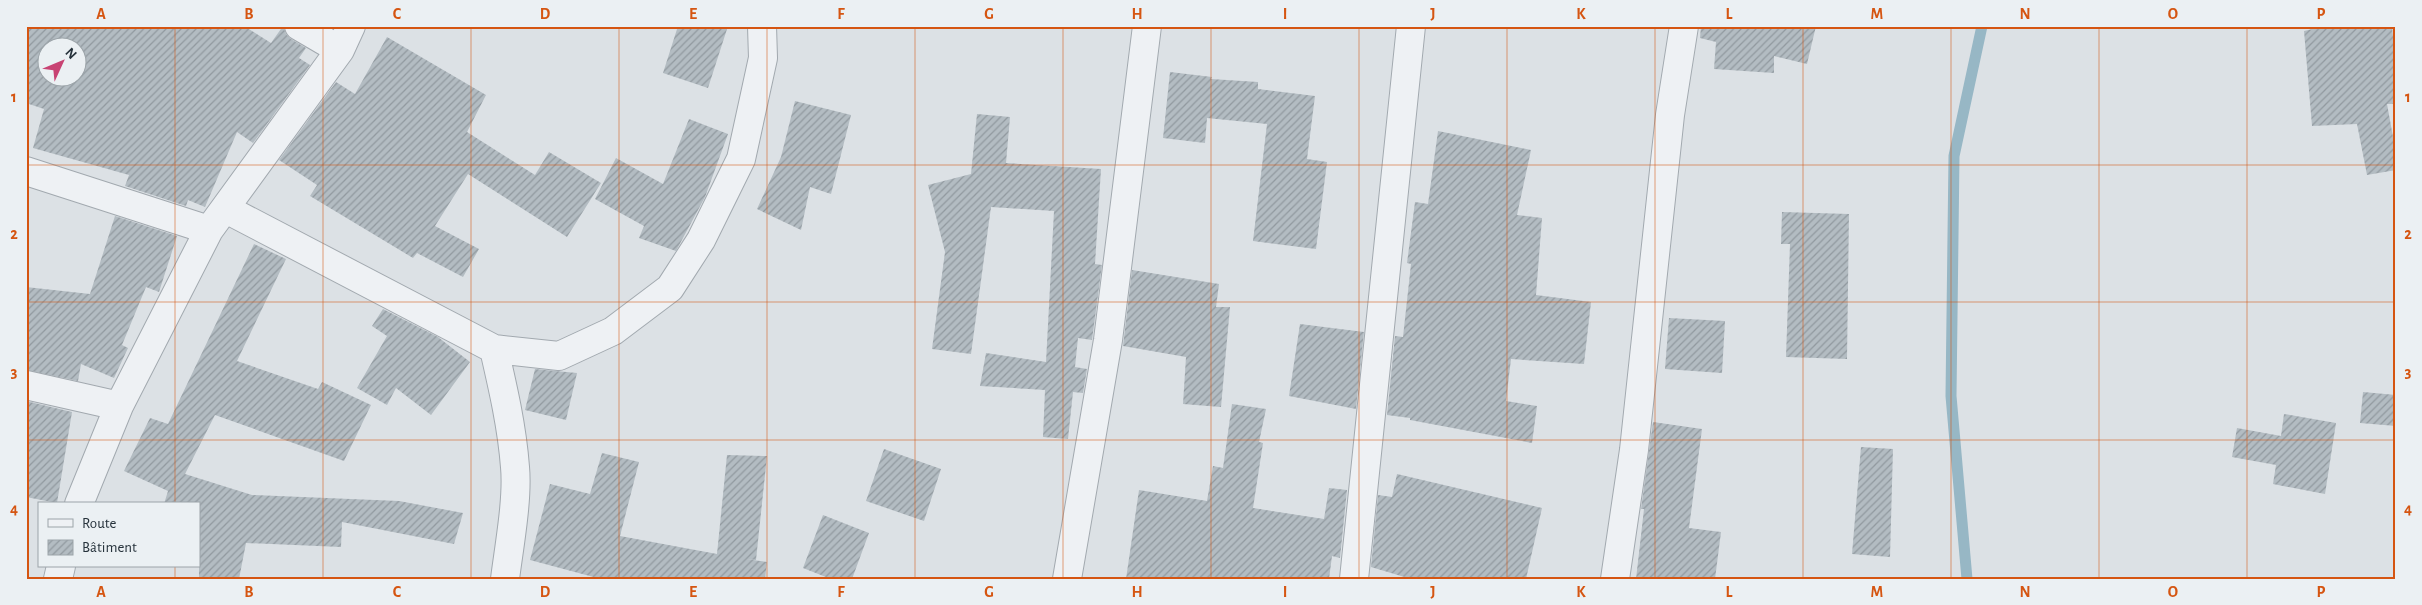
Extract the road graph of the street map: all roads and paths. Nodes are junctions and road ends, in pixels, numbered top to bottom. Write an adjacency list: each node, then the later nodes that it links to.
1 (298, 26): 6 (street)
2 (762, 26): 10 (street)
3 (1147, 26): 15 (street)
4 (1411, 26): 16 (street)
5 (1684, 26): 17 (street)
6 (346, 38): 8 (street)
7 (26, 171): 9 (street)
8 (226, 209): 9 (street); 10 (street)
9 (209, 230): 12 (street)
10 (494, 349): 14 (street)
11 (26, 385): 12 (street)
12 (119, 406): 13 (street)
13 (80, 502)
14 (505, 579)
15 (1067, 579)
16 (1354, 579)
17 (1615, 579)

